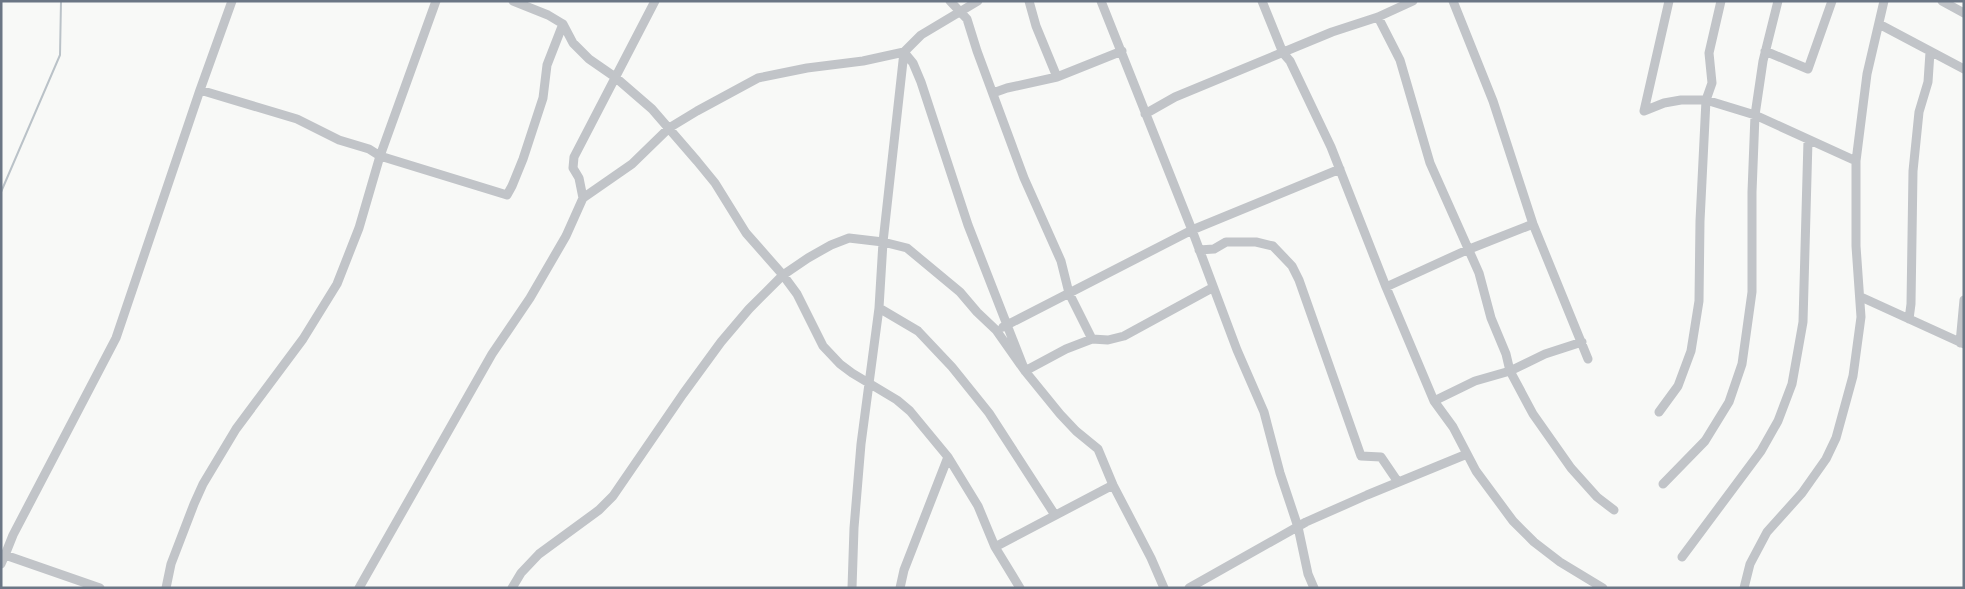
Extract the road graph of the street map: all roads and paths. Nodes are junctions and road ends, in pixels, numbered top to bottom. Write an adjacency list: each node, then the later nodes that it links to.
1 (232, 1): 31 (street)
2 (436, 1): 38 (street)
3 (513, 1): 21 (street)
4 (655, 1): 29 (street)
5 (950, 1): 18 (street)
6 (978, 1): 18 (street)
7 (1029, 1): 30 (street)
8 (1101, 1): 23 (street)
9 (1262, 1): 27 (street)
10 (1413, 1): 20 (street)
11 (1453, 1): 42 (street)
12 (1669, 1): 33 (street)
13 (1721, 1): 33 (street)
14 (1778, 1): 24 (street)
15 (1832, 1): 24 (street)
16 (1884, 1): 22 (street)
17 (1942, 1): 19 (street)
18 (961, 12): 25 (street); 32 (street)
19 (1964, 13)
20 (1378, 17): 27 (street); 46 (street)
21 (563, 24): 29 (street); 38 (street)
22 (1879, 24): 26 (street); 39 (street)
23 (1122, 51): 30 (street); 34 (street)
24 (1765, 51): 35 (street)
25 (904, 52): 36 (street); 44 (street); 55 (street)
26 (1930, 52): 28 (street); 54 (street)
27 (1283, 53): 34 (street); 40 (street)
28 (1964, 69)
29 (615, 77): 36 (street); 41 (street)
30 (1057, 77): 32 (street)
31 (200, 90): 38 (street); 75 (street)
32 (993, 93): 50 (street)
33 (1706, 100): 35 (street); 65 (street)
34 (1145, 114): 43 (street)
35 (1755, 115): 37 (street); 69 (street)
36 (669, 128): 41 (street); 47 (street)
37 (1808, 140): 39 (street); 76 (street)
38 (380, 156): 80 (street)
39 (1856, 161): 51 (street)
40 (1340, 169): 43 (street); 48 (street)
41 (583, 198): 81 (street)
42 (1533, 224): 46 (street); 58 (street)
43 (1192, 230): 45 (street); 50 (street)
44 (883, 242): 47 (street); 53 (street); 56 (street)
45 (1199, 250): 49 (street); 68 (street)
46 (1467, 250): 48 (street); 62 (street)
47 (783, 275): 63 (street); 82 (street)
48 (1386, 287): 64 (street)
49 (1212, 288): 57 (street); 73 (street)
50 (1069, 293): 55 (street); 57 (street)
51 (1861, 297): 54 (street); 89 (street)
52 (1964, 300): 59 (street)
53 (879, 308): 63 (street); 72 (street)
54 (1909, 319): 59 (street)
55 (1007, 325): 56 (street); 61 (street)
56 (996, 330): 61 (street)
57 (1092, 339): 61 (street)
58 (1582, 342): 60 (street); 62 (street)
59 (1962, 344)
60 (1588, 359)
61 (1025, 371): 70 (street)
62 (1510, 371): 64 (street); 71 (street)
63 (869, 384): 67 (street); 83 (street)
64 (1434, 401): 66 (street)
65 (1659, 412)
66 (1467, 454): 68 (street); 88 (street)
67 (948, 457): 74 (street); 84 (street)
68 (1398, 482): 73 (street)
69 (1663, 484)
70 (1112, 485): 72 (street); 85 (street)
71 (1614, 510)
72 (1055, 515): 74 (street)
73 (1298, 526): 86 (street); 87 (street)
74 (995, 547): 78 (street)
75 (5, 555): 77 (street); 79 (street)
76 (1682, 557)
77 (1, 564)
78 (1016, 586)
79 (100, 588)
80 (166, 588)
81 (359, 588)
82 (512, 588)
83 (852, 588)
84 (900, 588)
85 (1164, 588)
86 (1189, 588)
87 (1314, 588)
88 (1603, 588)
89 (1744, 588)

